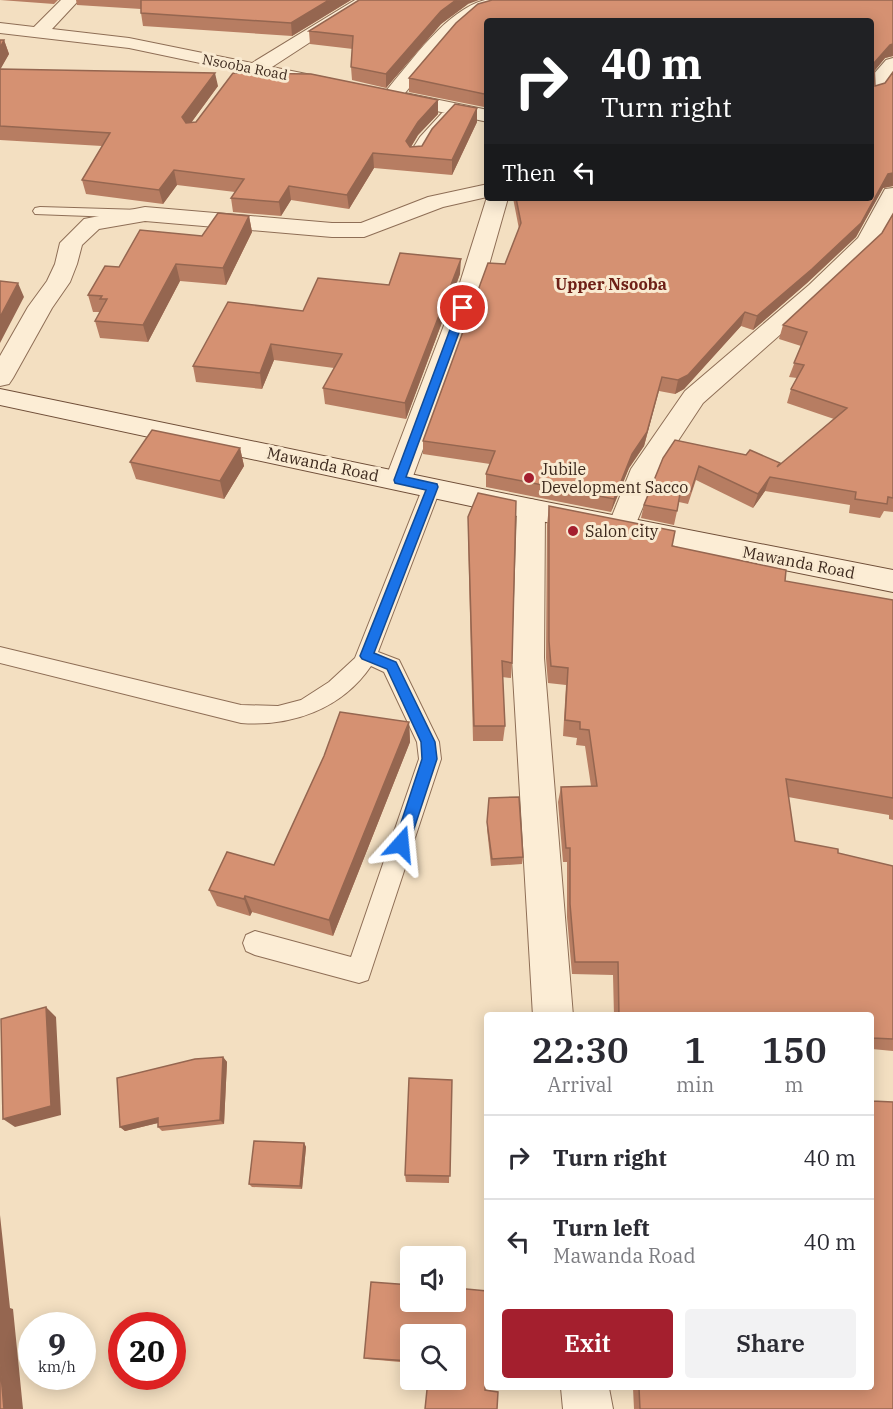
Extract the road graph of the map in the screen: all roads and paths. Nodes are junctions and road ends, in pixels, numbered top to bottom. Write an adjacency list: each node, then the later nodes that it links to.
1 (70, 0): 5 (street)
2 (367, 0): 7 (street)
3 (548, 0): 11 (street)
4 (0, 28): 5 (street, Nsooba Road)
5 (39, 32): 7 (street, Nsooba Road)
6 (893, 64): 9 (street)
7 (243, 70): 8 (street, Nsooba Road)
8 (346, 87)
9 (874, 87)
10 (369, 92): 11 (street)
11 (392, 96): 12 (street)
12 (453, 109): 13 (street); 14 (lane)
13 (484, 115)
14 (415, 156)
15 (874, 184): 16 (street)
16 (893, 187)
17 (484, 191): 21 (street)
18 (893, 194): 27 (street)
19 (496, 201): 24 (street)
20 (40, 211): 21 (lane)
21 (145, 214): 22 (street)
22 (0, 378)
23 (0, 397): 24 (street, Mawanda Road)
24 (399, 480): 25 (street, Mawanda Road)
25 (432, 487): 26 (street, Mawanda Road); 30 (lane)
26 (531, 509): 27 (street, Mawanda Road); 32 (street)
27 (622, 526): 28 (street, Mawanda Road)
28 (893, 581)
29 (0, 655): 30 (lane)
30 (367, 656): 31 (lane)
31 (255, 943)
32 (553, 1012)
33 (585, 1390): 34 (street)
34 (588, 1409)

